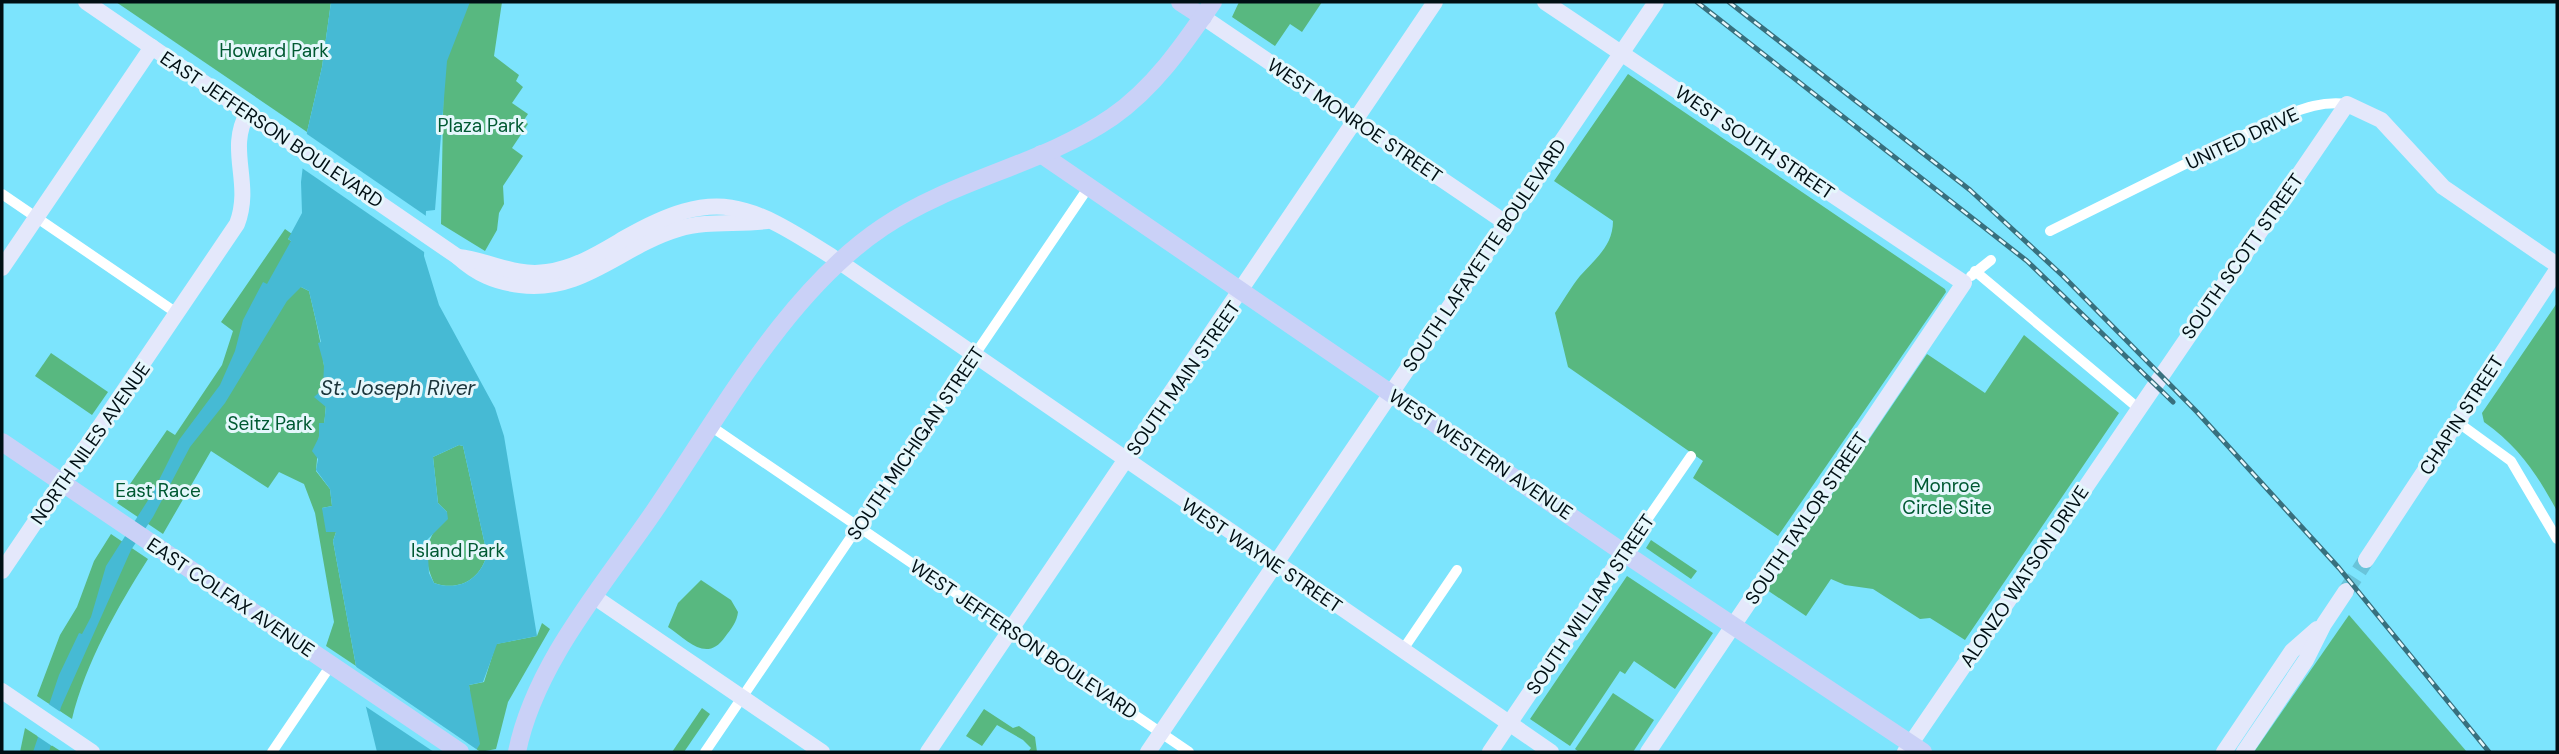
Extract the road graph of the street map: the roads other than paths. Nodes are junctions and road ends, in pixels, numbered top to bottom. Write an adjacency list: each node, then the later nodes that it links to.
1 (86, 2): 7 (street, EAST JEFFERSON BOULEVARD)
2 (1180, 2): 6 (main road)
3 (1436, 2): 11 (street, SOUTH MAIN STREET)
4 (1545, 2): 8 (street, WEST SOUTH STREET)
5 (1656, 2): 8 (street, SOUTH LAFAYETTE BOULEVARD)
6 (1208, 9): 11 (street, WEST MONROE STREET); 12 (main road)
7 (152, 47): 10 (street, EAST JEFFERSON BOULEVARD); 15 (street)
8 (1622, 52): 16 (street, SOUTH LAFAYETTE BOULEVARD); 22 (street, WEST SOUTH STREET)
9 (2347, 104): 17 (street, UNITED DRIVE); 20 (street, UNITED DRIVE); 27 (street, SOUTH SCOTT STREET)
10 (248, 112): 19 (street, EAST JEFFERSON BOULEVARD); 24 (street, NORTH NILES AVENUE)
11 (1356, 122): 16 (street, WEST MONROE STREET); 23 (street, SOUTH MAIN STREET)
12 (1041, 154): 13 (main road, WEST WESTERN AVENUE); 19 (main road)
13 (1088, 188): 23 (main road, WEST WESTERN AVENUE); 25 (street, SOUTH MICHIGAN STREET)
14 (2, 194): 15 (street)
15 (36, 217): 21 (street); 24 (street)
16 (1506, 223): 26 (street, SOUTH LAFAYETTE BOULEVARD)
17 (2050, 231)
18 (1991, 260): 22 (street)
19 (839, 262): 25 (street, EAST JEFFERSON BOULEVARD); 29 (main road)
20 (2557, 267): 28 (street, CHAPIN STREET)
21 (2, 268)
22 (1970, 277): 27 (street, WEST SOUTH STREET); 44 (street, SOUTH TAYLOR STREET)
23 (1242, 291): 26 (main road, WEST WESTERN AVENUE); 32 (street, SOUTH MAIN STREET)
24 (178, 314): 33 (street, NORTH NILES AVENUE)
25 (973, 357): 32 (street, WEST WAYNE STREET); 34 (street, SOUTH MICHIGAN STREET)
26 (1391, 393): 36 (main road, WEST WESTERN AVENUE); 38 (street, SOUTH LAFAYETTE BOULEVARD)
27 (2138, 408): 52 (street, ALONZO WATSON DRIVE)
28 (2456, 421): 35 (street); 37 (street, CHAPIN STREET)
29 (712, 427): 34 (street); 42 (main road)
30 (2, 442): 33 (main road, EAST COLFAX AVENUE)
31 (1691, 456): 36 (street, SOUTH WILLIAM STREET)
32 (1125, 462): 38 (street, WEST WAYNE STREET); 45 (street, SOUTH MAIN STREET)
33 (62, 483): 40 (street, NORTH NILES AVENUE); 47 (main road, EAST COLFAX AVENUE)
34 (858, 527): 45 (street, WEST JEFFERSON BOULEVARD); 49 (street, SOUTH MICHIGAN STREET)
35 (2557, 539)
36 (1625, 553): 44 (main road, WEST WESTERN AVENUE); 50 (street, SOUTH WILLIAM STREET)
37 (2366, 560)
38 (1275, 565): 46 (street, WEST WAYNE STREET); 51 (street, SOUTH LAFAYETTE BOULEVARD)
39 (1457, 570): 46 (street)
40 (2, 571)
41 (2346, 591): 43 (street)
42 (596, 598): 49 (street); 56 (main road)
43 (2324, 624): 65 (street); 66 (street)
44 (1733, 625): 52 (main road, WEST WESTERN AVENUE); 64 (street, SOUTH TAYLOR STREET)
45 (1011, 630): 51 (street, WEST JEFFERSON BOULEVARD); 59 (street, SOUTH MAIN STREET)
46 (1402, 651): 50 (street, WEST WAYNE STREET)
47 (337, 669): 54 (street); 55 (main road, EAST COLFAX AVENUE)
48 (2, 691): 53 (street)
49 (742, 698): 57 (street, SOUTH MICHIGAN STREET); 58 (street)
50 (1510, 723): 62 (street, SOUTH WILLIAM STREET); 63 (street, WEST WAYNE STREET)
51 (1161, 733): 60 (street, SOUTH LAFAYETTE BOULEVARD); 61 (street, WEST JEFFERSON BOULEVARD)
52 (1913, 750)
53 (92, 752)
54 (272, 752)
55 (460, 752)
56 (517, 752)
57 (705, 752)
58 (822, 752)
59 (928, 752)
60 (1148, 752)
61 (1189, 752)
62 (1490, 752)
63 (1551, 752)
64 (1648, 752)
65 (2224, 752)
66 (2244, 752)

